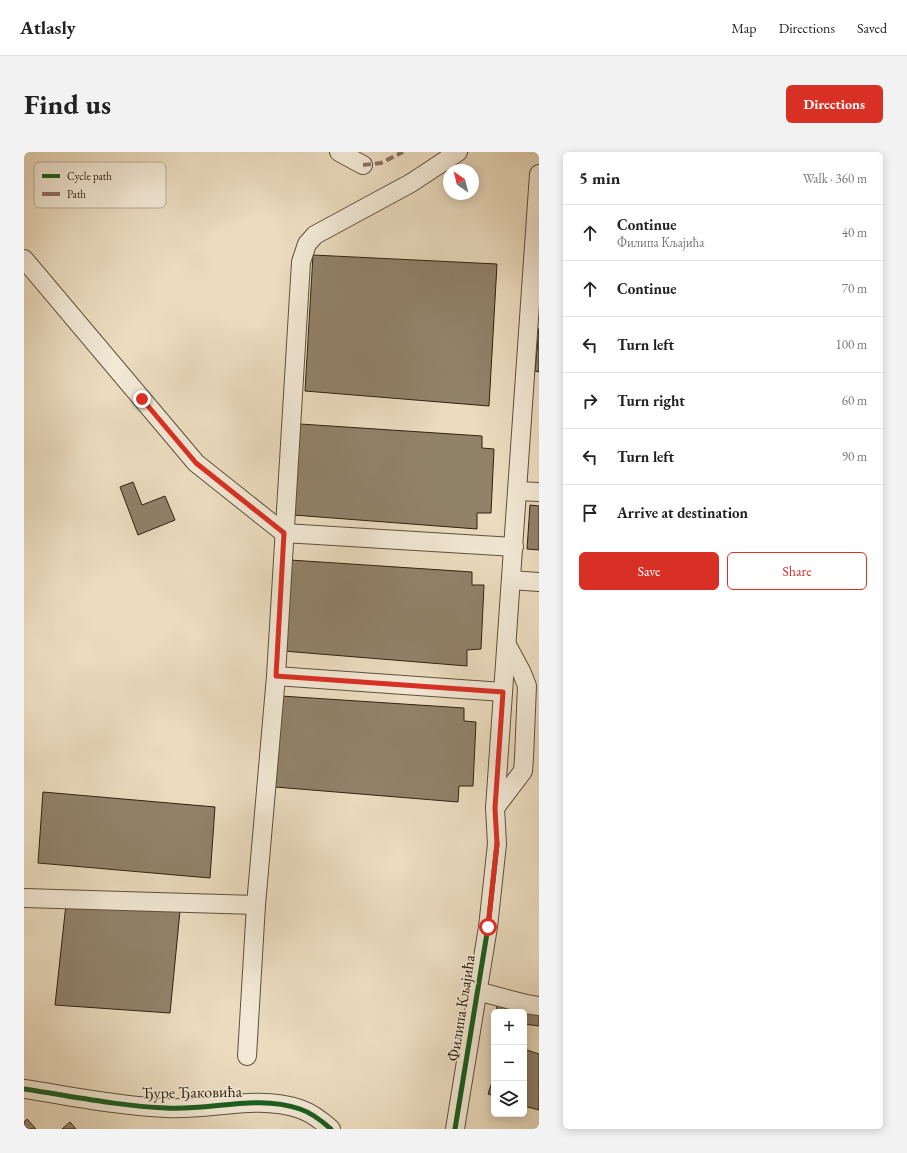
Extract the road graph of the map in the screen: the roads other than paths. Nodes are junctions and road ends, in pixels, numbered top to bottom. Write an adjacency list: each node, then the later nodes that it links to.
1 (339, 152): 3 (street)
2 (458, 152): 8 (street)
3 (363, 165)
4 (539, 174): 6 (street, Филипа Кљајића)
5 (24, 259): 8 (street)
6 (518, 491): 7 (street); 9 (street, Филипа Кљајића)
7 (539, 492)
8 (284, 533): 9 (street); 13 (street)
9 (514, 547): 10 (street, Филипа Кљајића)
10 (511, 580): 11 (street); 12 (street, Филипа Кљајића)
11 (539, 582)
12 (507, 645): 14 (street, Филипа Кљајића); 15 (street)
13 (276, 676): 14 (street); 17 (street)
14 (503, 692): 15 (street, Филипа Кљајића)
15 (495, 808): 18 (street, Филипа Кљајића)
16 (24, 898): 17 (street)
17 (256, 905): 20 (street)
18 (477, 991): 19 (street); 23 (street, Филипа Кљајића)
19 (539, 1006)
20 (247, 1056)
21 (24, 1089): 22 (street, Ђуре Ђаковића)
22 (331, 1129)
23 (454, 1129)

